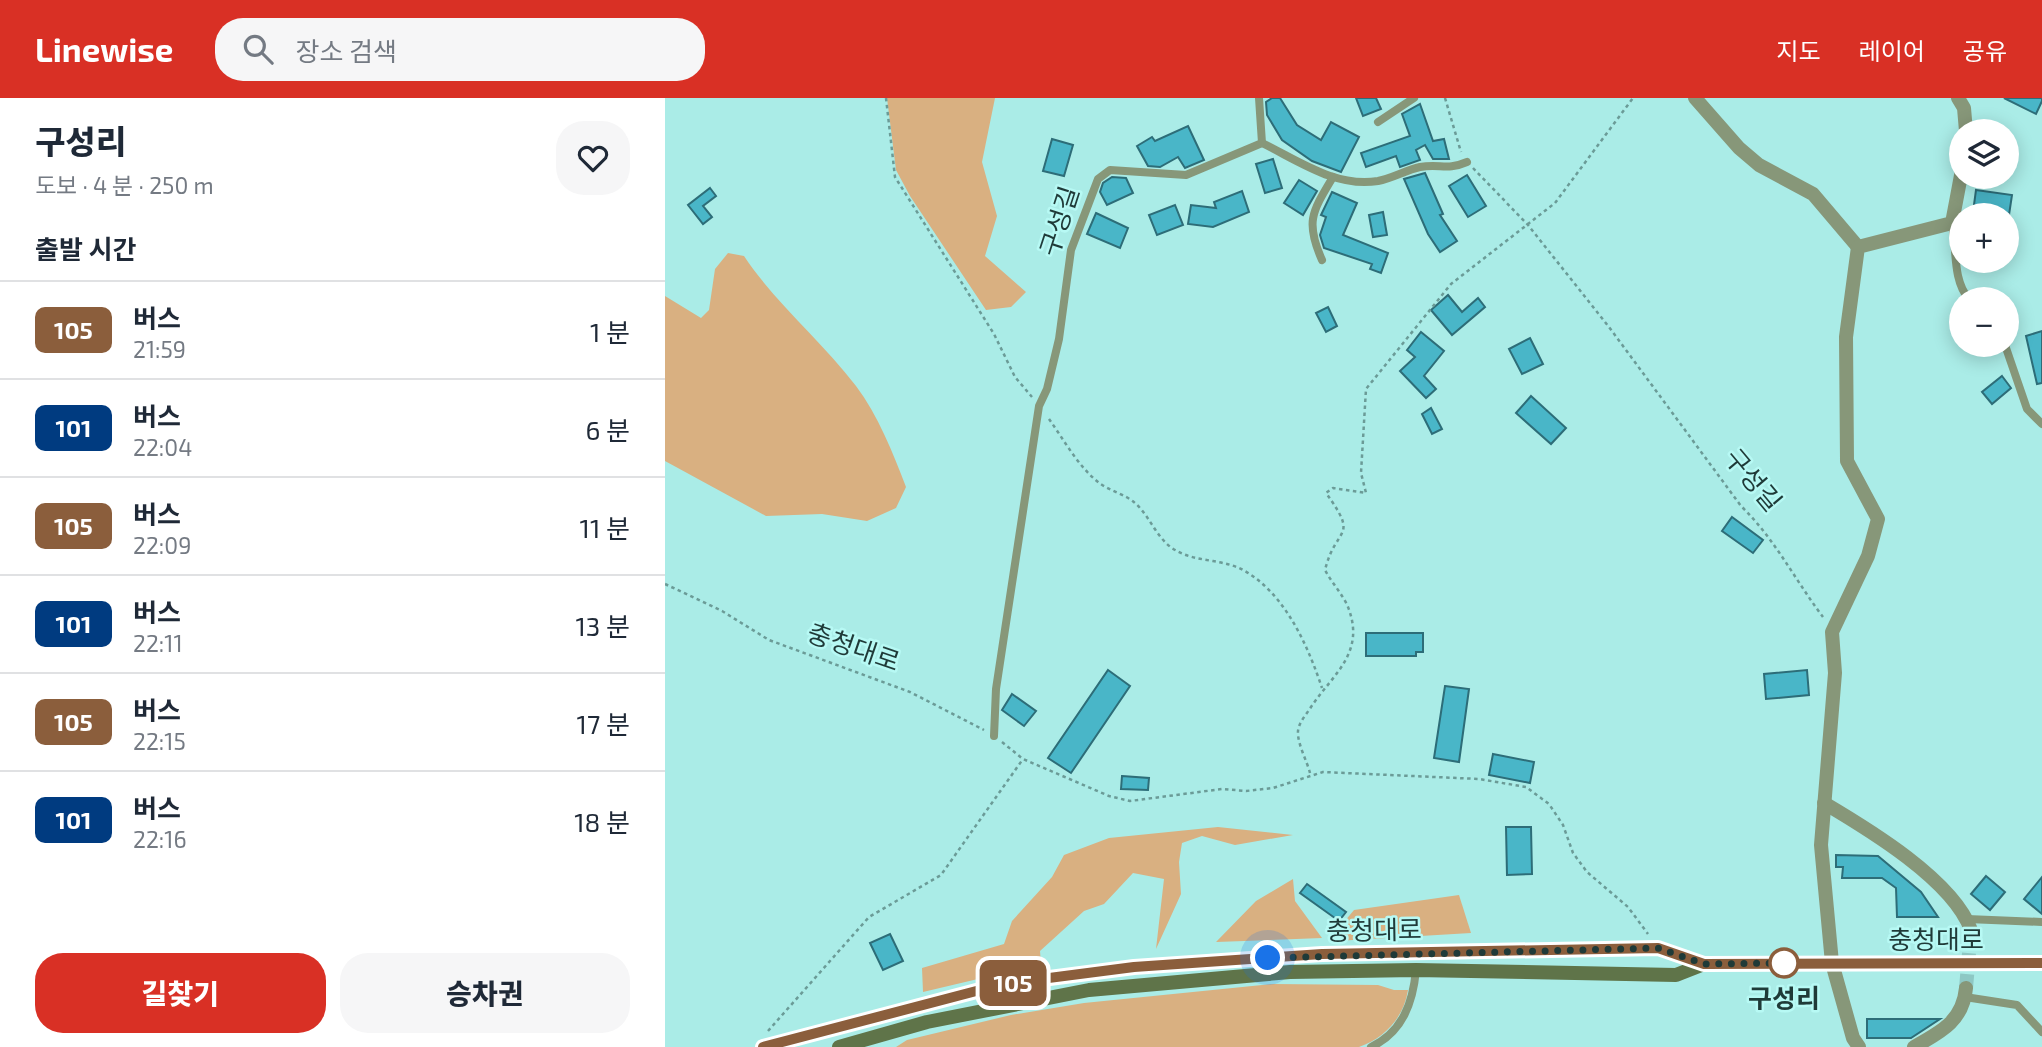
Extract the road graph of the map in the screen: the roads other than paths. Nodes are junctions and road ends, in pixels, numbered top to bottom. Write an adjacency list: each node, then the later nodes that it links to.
1 (1259, 98): 7 (lane)
2 (1414, 98): 6 (lane)
3 (1695, 98): 11 (street)
4 (1958, 98): 5 (street)
5 (1965, 119)
6 (1378, 122)
7 (1262, 143): 9 (lane); 15 (lane, 구성길)
8 (1467, 162): 9 (lane)
9 (1333, 177): 12 (lane)
10 (1949, 224): 11 (street)
11 (1858, 247): 16 (street)
12 (1322, 260)
13 (2009, 357): 14 (lane)
14 (2042, 424)
15 (994, 736)
16 (1824, 803): 18 (street); 19 (street)
17 (2042, 922): 18 (lane)
18 (1969, 925)
19 (1832, 963): 20 (main road, 충청대로); 21 (main road, 충청대로); 28 (street)
20 (2042, 963)
21 (1704, 964): 22 (main road, 충청대로); 25 (main road, 충청대로)
22 (1416, 970): 26 (main road, 충청대로); 27 (lane)
23 (1966, 993): 24 (lane); 29 (street)
24 (2042, 1032)
25 (763, 1042)
26 (839, 1047)
27 (1371, 1047)
28 (1859, 1047)
29 (1914, 1047)

